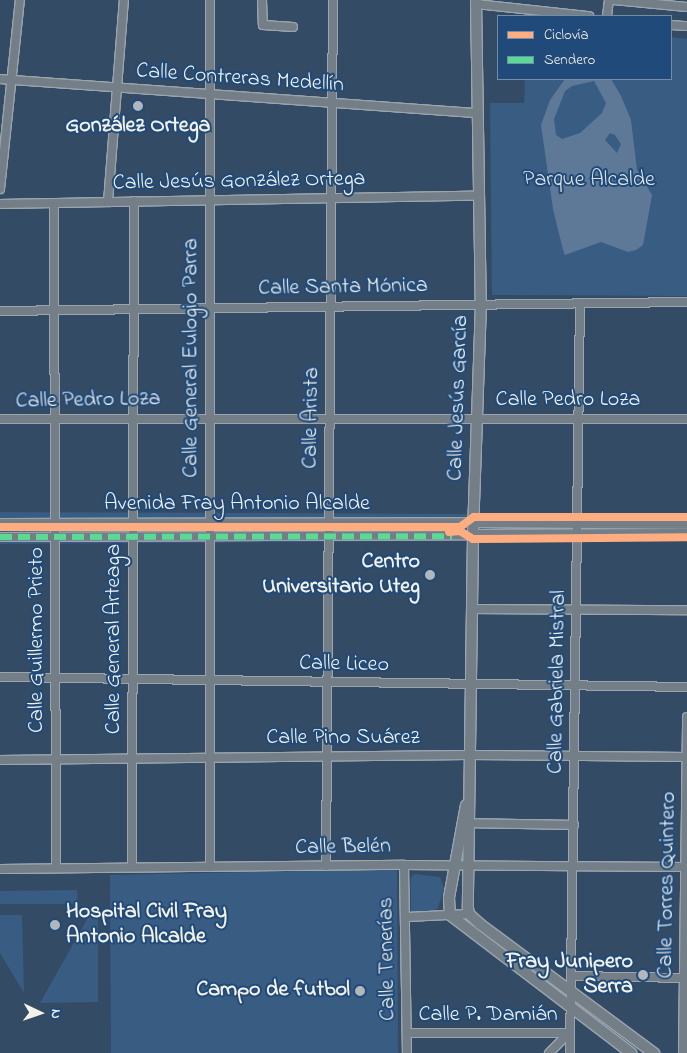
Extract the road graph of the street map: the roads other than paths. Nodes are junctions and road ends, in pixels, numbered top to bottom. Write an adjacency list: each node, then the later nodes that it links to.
1 (20, 0): 16 (street)
2 (124, 0): 17 (street)
3 (210, 0): 18 (street, Calle General Eulogio Parra)
4 (262, 0): 14 (street)
5 (333, 0): 19 (street, Calle Arista)
6 (609, 0): 11 (street)
7 (614, 0): 9 (street)
8 (476, 2): 10 (street); 20 (street, Calle Jesús García)
9 (687, 7)
10 (581, 15)
11 (607, 15)
12 (672, 25): 13 (street)
13 (687, 26)
14 (293, 27)
15 (0, 79): 16 (street, Calle Contreras Medellín)
16 (11, 80): 17 (street, Calle Contreras Medellín); 21 (street)
17 (117, 88): 18 (street, Calle Contreras Medellín); 26 (street)
18 (210, 96): 19 (street, Calle Contreras Medellín); 24 (street, Calle General Eulogio Parra)
19 (332, 103): 20 (street, Calle Contreras Medellín); 23 (street, Calle Arista)
20 (478, 113): 22 (street, Calle Jesús García)
21 (0, 189)
22 (479, 196): 23 (street, Calle Jesús González Ortega); 30 (street, Calle Jesús García)
23 (331, 198): 24 (street, Calle Jesús González Ortega); 32 (street, Calle Arista)
24 (210, 200): 25 (street, Calle Jesús González Ortega); 33 (street, Calle General Eulogio Parra)
25 (134, 201): 26 (street, Calle Jesús González Ortega); 34 (street, Calle General Arteaga)
26 (108, 202): 27 (street, Calle Jesús González Ortega)
27 (54, 203): 28 (street, Calle Jesús González Ortega); 35 (street, Calle Guillermo Prieto)
28 (0, 204)
29 (687, 302): 31 (street, Calle Santa Mónica)
30 (481, 303): 31 (street, Calle Santa Mónica); 32 (street, Calle Santa Mónica); 44 (street, Calle Jesús García)
31 (580, 303): 40 (street, Calle Gabriela Mistral)
32 (331, 306): 33 (street, Calle Santa Mónica); 39 (street, Calle Arista)
33 (210, 308): 34 (street, Calle Santa Mónica); 37 (street, Calle General Eulogio Parra)
34 (134, 309): 35 (street, Calle Santa Mónica); 38 (street, Calle General Arteaga)
35 (54, 310): 36 (street, Calle Santa Mónica); 43 (street, Calle Guillermo Prieto)
36 (0, 311)
37 (209, 417): 38 (street, Calle Pedro Loza); 39 (street, Calle Pedro Loza); 50 (street, Calle General Eulogio Parra)
38 (133, 418): 43 (street, Calle Pedro Loza); 49 (street, Calle General Arteaga)
39 (330, 418): 44 (street, Calle Pedro Loza); 45 (street, Calle Arista)
40 (579, 418): 41 (street, Calle Pedro Loza); 44 (street, Calle Pedro Loza); 51 (street, Calle Gabriela Mistral)
41 (687, 418)
42 (0, 419): 43 (street, Calle Pedro Loza)
43 (54, 419): 48 (street, Calle Guillermo Prieto)
44 (478, 419): 46 (street, Calle Jesús García)
45 (328, 522): 46 (street, Avenida Fray Antonio Alcalde); 50 (street, Avenida Fray Antonio Alcalde); 55 (street, Calle Arista)
46 (474, 522): 51 (street, Avenida Fray Antonio Alcalde); 56 (street, Calle Jesús García)
47 (0, 523): 48 (street, Avenida Fray Antonio Alcalde)
48 (55, 523): 49 (street, Avenida Fray Antonio Alcalde); 58 (street, Calle Guillermo Prieto)
49 (133, 523): 50 (street, Avenida Fray Antonio Alcalde); 60 (street, Calle General Arteaga)
50 (209, 523): 59 (street, Calle General Eulogio Parra)
51 (578, 523): 52 (street, Avenida Fray Antonio Alcalde); 54 (street, Calle Gabriela Mistral)
52 (687, 524)
53 (687, 534): 54 (street, Avenida Fray Antonio Alcalde)
54 (578, 535): 56 (street, Avenida Fray Antonio Alcalde); 61 (street, Calle Gabriela Mistral)
55 (328, 536): 56 (street, Avenida Fray Antonio Alcalde); 59 (street, Avenida Fray Antonio Alcalde); 68 (street, Calle Arista)
56 (473, 536): 62 (street, Calle Jesús García)
57 (0, 537): 58 (street, Avenida Fray Antonio Alcalde)
58 (55, 537): 60 (street, Avenida Fray Antonio Alcalde); 65 (street, Calle Guillermo Prieto)
59 (209, 537): 60 (street, Avenida Fray Antonio Alcalde); 67 (street, Calle General Eulogio Parra)
60 (133, 538): 66 (street, Calle General Arteaga)
61 (577, 608): 62 (street); 63 (street); 70 (street, Calle Gabriela Mistral)
62 (472, 609): 69 (street, Calle Jesús García)
63 (687, 610)
64 (0, 677): 65 (street, Calle Liceo)
65 (55, 678): 66 (street, Calle Liceo); 79 (street, Calle Guillermo Prieto)
66 (132, 679): 67 (street, Calle Liceo); 77 (street, Calle General Arteaga)
67 (210, 680): 68 (street, Calle Liceo); 75 (street, Calle General Eulogio Parra)
68 (326, 682): 69 (street, Calle Liceo); 73 (street, Calle Arista)
69 (470, 684): 70 (street, Calle Liceo); 74 (street, Calle Jesús García)
70 (576, 684): 71 (street, Calle Liceo); 78 (street, Calle Gabriela Mistral)
71 (687, 687)
72 (687, 717): 76 (street, Calle Torres Quintero)
73 (325, 756): 74 (street, Calle Pino Suárez); 75 (street, Calle Pino Suárez); 84 (street, Calle Arista)
74 (468, 756): 78 (street, Calle Pino Suárez); 81 (street, Calle Jesús García)
75 (210, 757): 77 (street, Calle Pino Suárez); 89 (street, Calle General Eulogio Parra)
76 (687, 757): 78 (street, Calle Pino Suárez); 90 (street, Calle Torres Quintero)
77 (132, 758): 79 (street, Calle Pino Suárez); 88 (street, Calle General Arteaga)
78 (575, 758): 82 (street, Calle Gabriela Mistral)
79 (55, 759): 80 (street, Calle Pino Suárez); 91 (street, Calle Guillermo Prieto)
80 (0, 760)
81 (466, 823): 82 (street); 85 (street, Calle Jesús García); 86 (street, Calle Jesús García)
82 (574, 825): 87 (street, Calle Gabriela Mistral)
83 (404, 865): 84 (street, Calle Belén); 85 (street, Calle Belén); 95 (street, Calle Tenerías)
84 (326, 866): 89 (street, Calle Belén)
85 (455, 866): 86 (street, Calle Belén); 94 (street, Calle Jesús García)
86 (469, 866): 87 (street, Calle Belén); 93 (street, Calle Jesús García)
87 (574, 866): 90 (street, Calle Belén); 96 (street, Calle Gabriela Mistral)
88 (132, 867): 89 (street, Calle Belén); 91 (street, Calle Belén)
89 (210, 867)
90 (686, 867): 97 (street, Calle Torres Quintero)
91 (56, 868): 92 (street, Calle Belén)
92 (0, 869)
93 (469, 914): 94 (street); 98 (street)
94 (450, 915): 95 (street); 99 (street)
95 (406, 917): 101 (street, Calle Tenerías)
96 (572, 976): 97 (street); 98 (street, Calle Gabriela Mistral)
97 (686, 978): 107 (street, Calle Torres Quintero)
98 (572, 991): 99 (street, Calle Gabriela Mistral); 106 (street)
99 (571, 1008): 100 (street, Calle Gabriela Mistral); 105 (street)
100 (568, 1033): 101 (street, Calle P. Damián); 103 (street); 104 (street, Calle Gabriela Mistral)
101 (407, 1034): 102 (street, Calle Tenerías)
102 (407, 1053)
103 (549, 1053)
104 (570, 1053)
105 (631, 1053)
106 (654, 1053)
107 (683, 1053)

